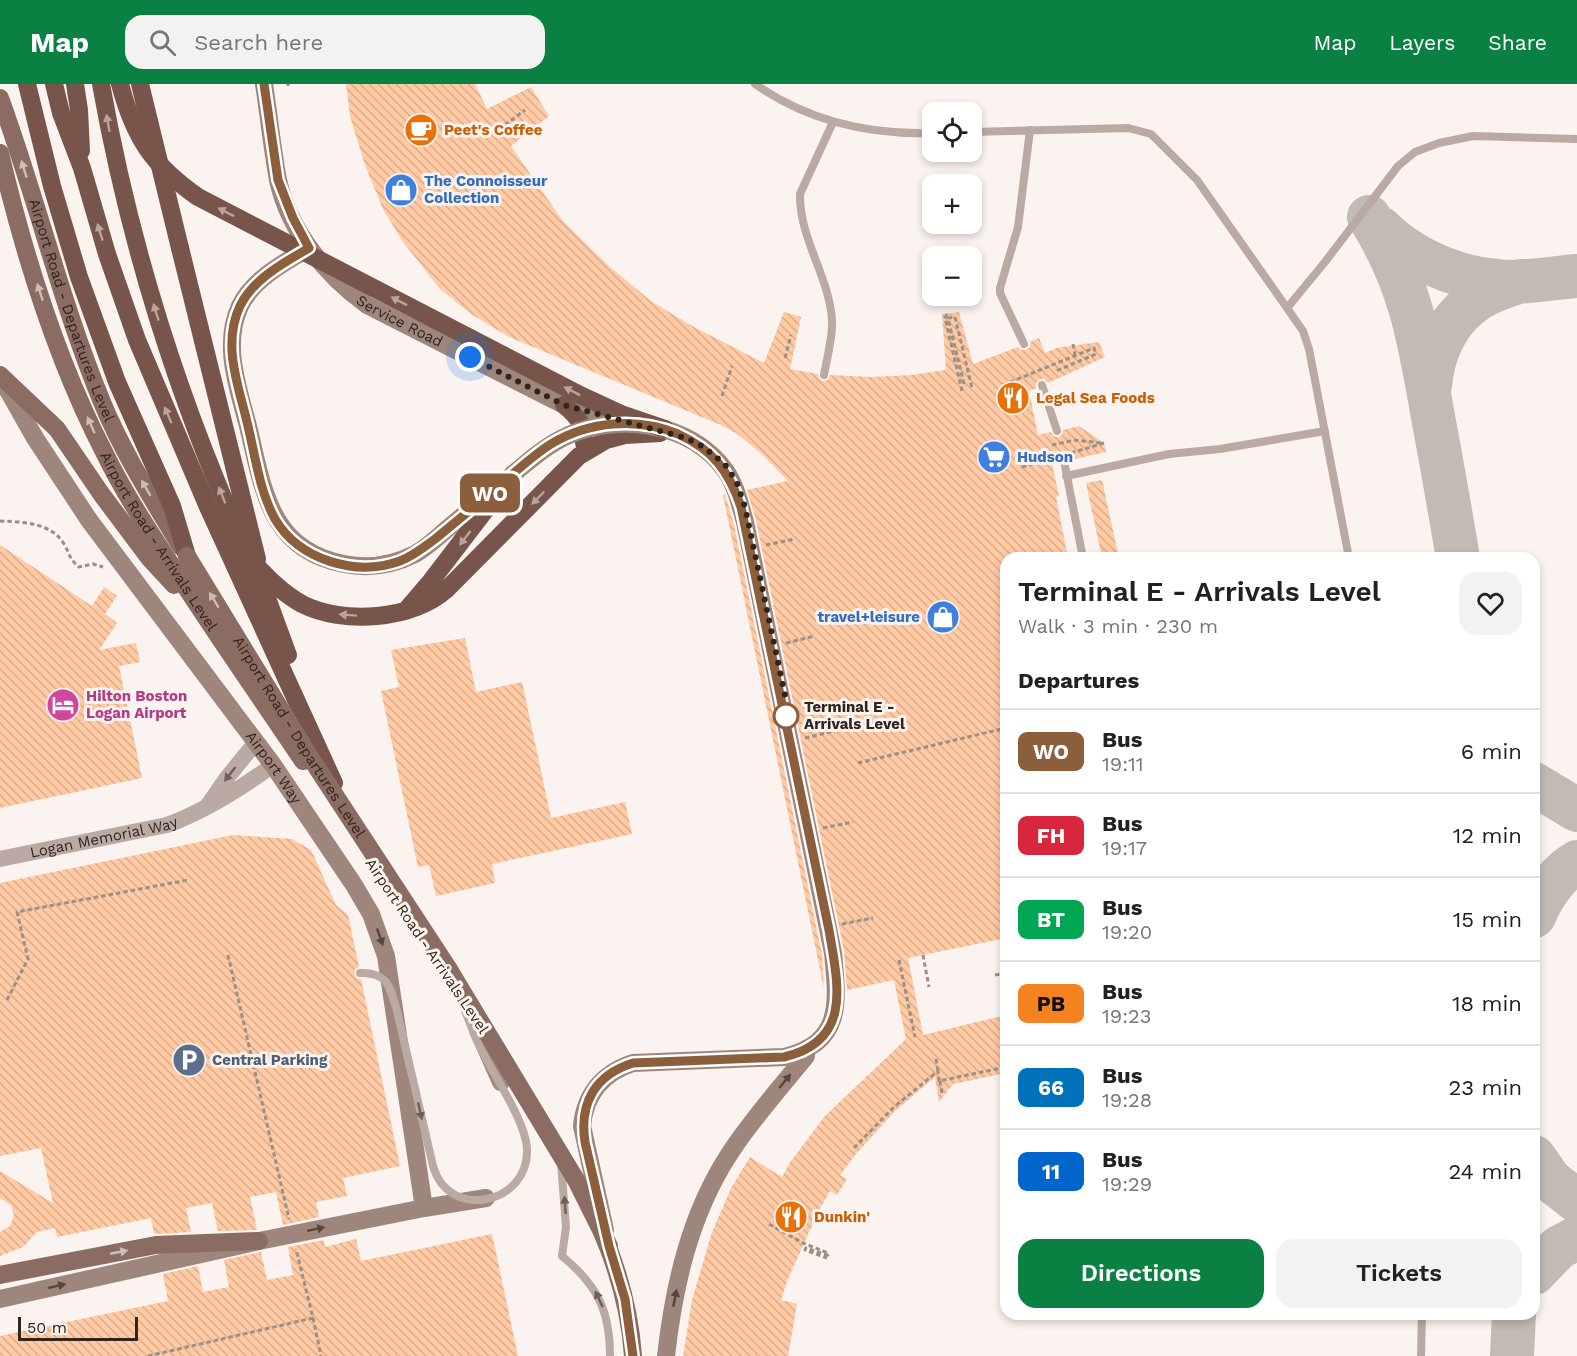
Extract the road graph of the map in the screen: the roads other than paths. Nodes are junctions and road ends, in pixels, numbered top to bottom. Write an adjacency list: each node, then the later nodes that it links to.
1 (27, 84): 34 (highway)
2 (54, 84): 16 (highway)
3 (75, 84): 16 (highway)
4 (101, 84): 35 (highway, one-way to 4, bridge)
5 (120, 84): 24 (highway, one-way to 5, bridge)
6 (140, 84): 35 (highway, bridge)
7 (264, 84): 17 (main road, Service Road)
8 (755, 84): 10 (lane)
9 (0, 98): 34 (main road, Airport Road - Departures Level, one-way to 9)
10 (833, 122): 13 (lane); 20 (lane)
11 (1030, 130): 12 (lane); 18 (lane); 19 (lane)
12 (982, 132)
13 (922, 133)
14 (1577, 139): 18 (lane)
15 (0, 153): 37 (main road, Airport Road - Arrivals Level, one-way to 15)
16 (82, 168): 31 (highway, one-way to 16)
17 (309, 248): 23 (main road, Service Road); 29 (main road)
18 (1287, 308): 26 (lane)
19 (1024, 344)
20 (824, 375)
21 (0, 376): 37 (main road); 38 (main road, Airport Way)
22 (1042, 385): 25 (lane)
23 (564, 405): 24 (main road, Service Road); 27 (highway)
24 (665, 431): 27 (highway); 29 (main road, bridge); 47 (main road); 52 (main road, bridge)
25 (1057, 431)
26 (1325, 431): 30 (lane); 33 (lane)
27 (579, 456): 36 (highway, one-way to 36)
28 (1064, 461): 30 (lane)
29 (513, 474): 36 (highway, one-way to 36)
30 (1066, 476): 32 (lane)
31 (208, 507): 36 (highway, one-way to 31); 42 (highway)
32 (1082, 552)
33 (1348, 552)
34 (187, 556): 41 (main road, Airport Road - Departures Level, one-way to 34, bridge)
35 (263, 587): 41 (highway, bridge)
36 (406, 610)
37 (212, 626): 42 (main road, Airport Road - Arrivals Level)
38 (256, 742): 39 (main road, Airport Way); 40 (street, one-way to 40)
39 (273, 765): 40 (street, Logan Memorial Way); 49 (main road, Airport Way, one-way to 49)
40 (206, 808): 43 (street, Logan Memorial Way)
41 (359, 832): 44 (main road, Airport Road - Departures Level, bridge)
42 (366, 853): 46 (main road, Airport Road - Arrivals Level)
43 (0, 859)
44 (448, 968): 45 (lane, one-way to 44, bridge); 52 (main road, Airport Road - Departures Level, bridge)
45 (360, 973)
46 (466, 1002): 48 (main road, Airport Road - Arrivals Level); 49 (main road)
47 (806, 1056): 50 (main road); 58 (main road, one-way to 47)
48 (560, 1154): 50 (main road, Airport Road - Arrivals Level); 56 (lane, one-way to 48)
49 (424, 1208): 51 (main road, one-way to 49)
50 (593, 1212): 57 (main road, Airport Road - Arrivals Level)
51 (259, 1241): 53 (main road, one-way to 51); 54 (main road, one-way to 51)
52 (609, 1246): 57 (main road, Airport Road - Departures Level)
53 (0, 1275)
54 (0, 1299)
55 (1422, 1320): 59 (lane)
56 (610, 1356)
57 (633, 1356)
58 (666, 1356)
59 (1421, 1356)

